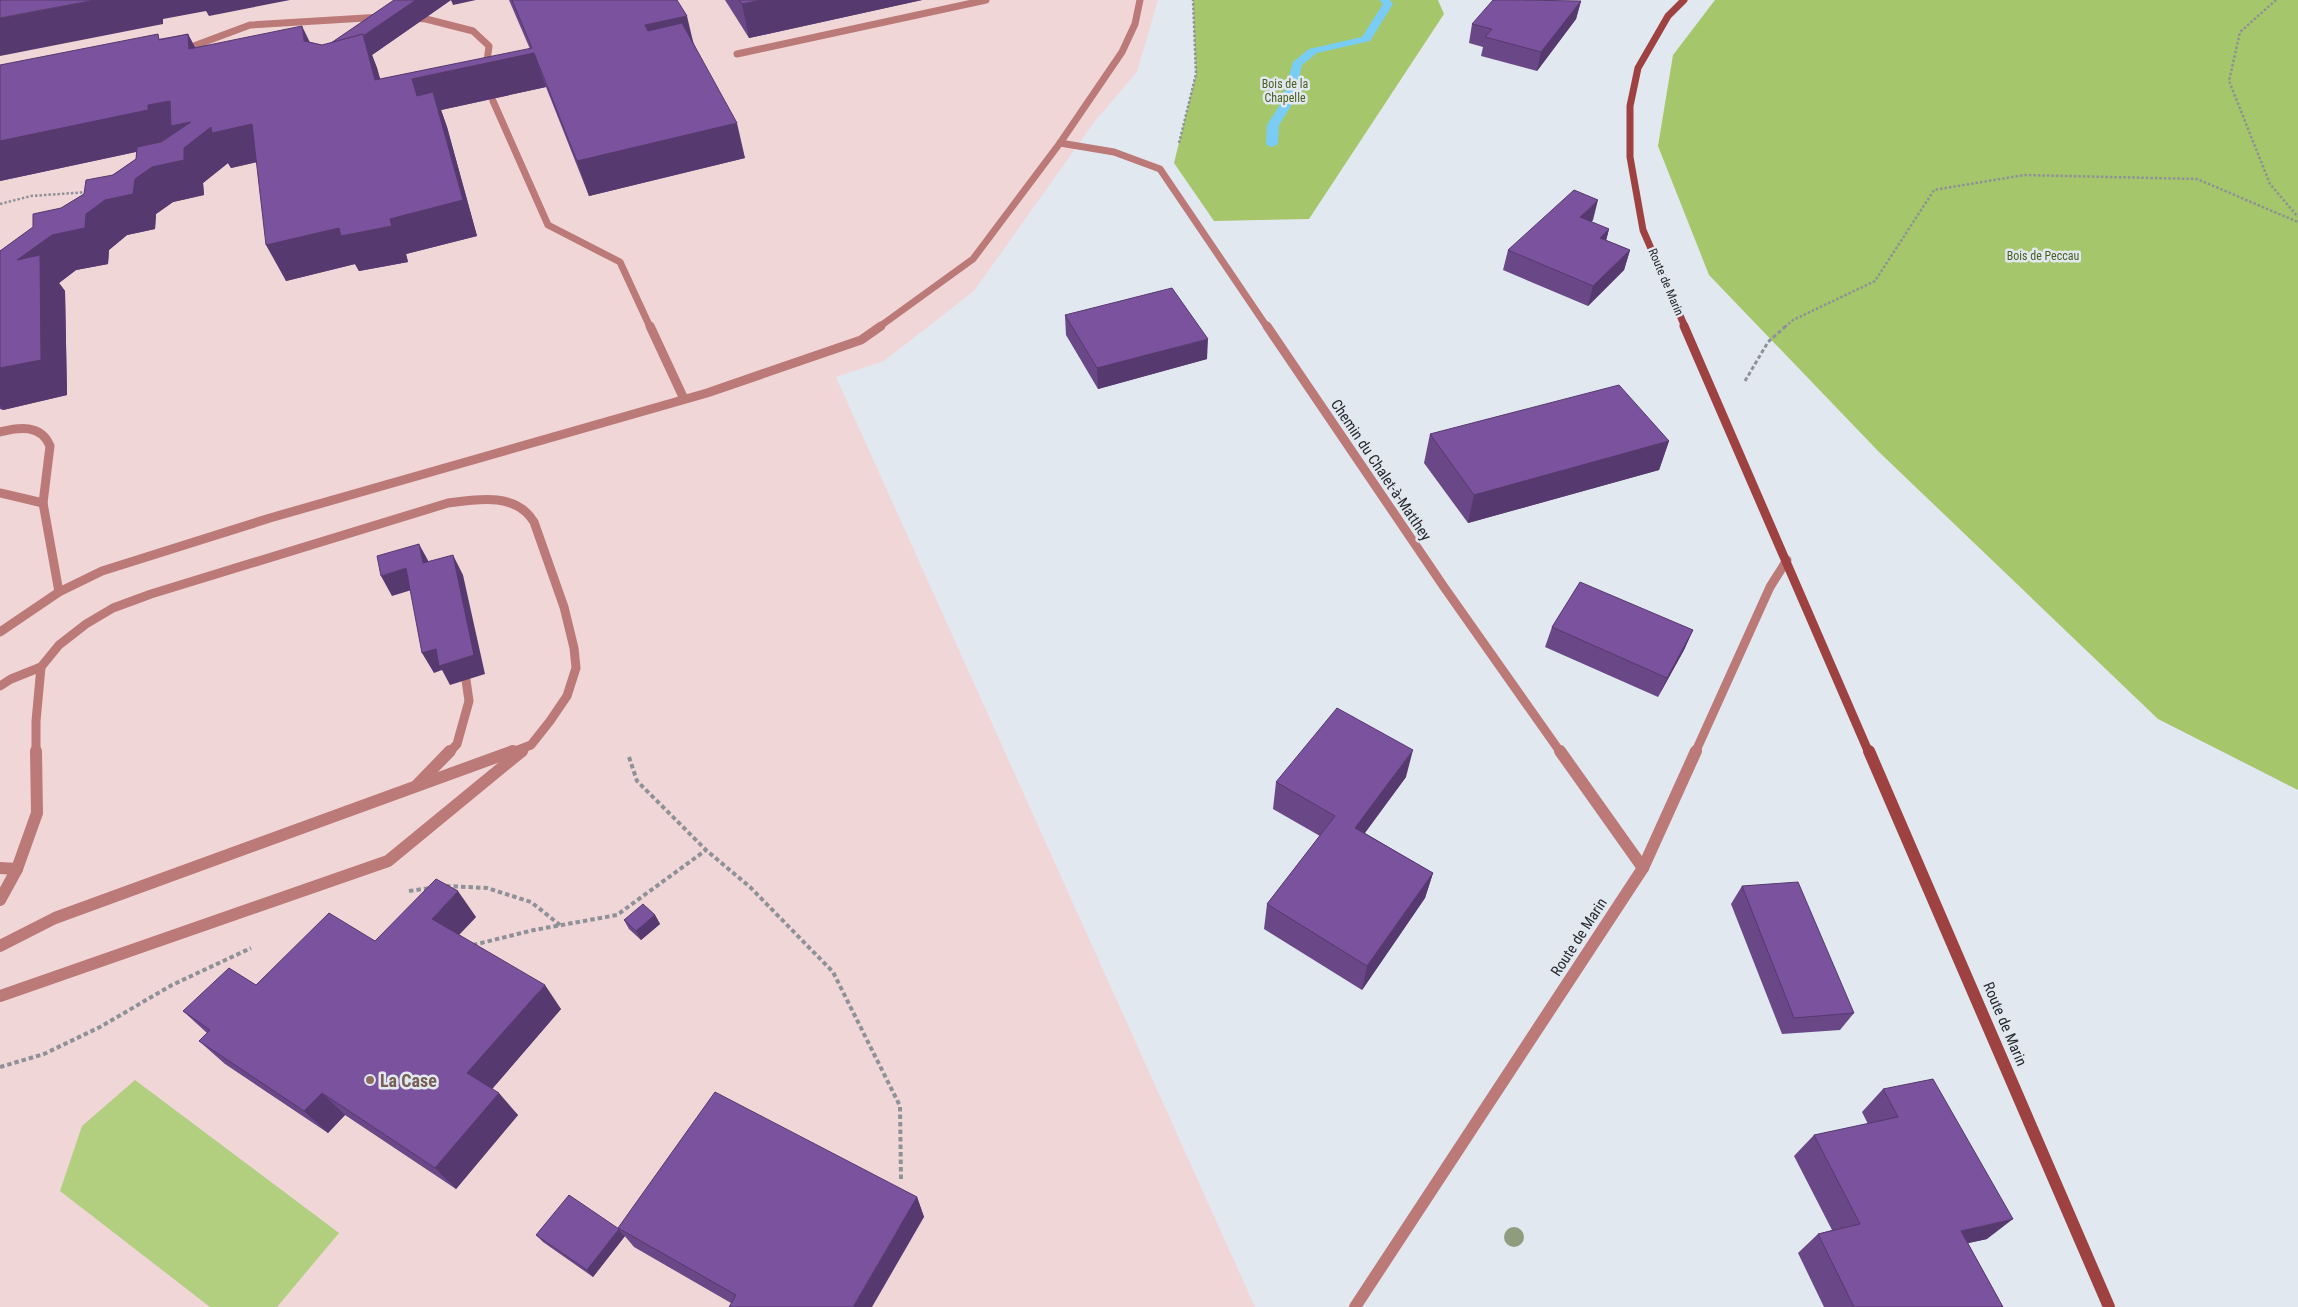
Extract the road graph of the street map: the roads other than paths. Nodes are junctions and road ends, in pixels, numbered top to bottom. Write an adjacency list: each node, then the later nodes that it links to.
1 (986, 0): 7 (street)
2 (1140, 0): 10 (street)
3 (1684, 0): 15 (main road, Route de Marin)
4 (393, 16): 6 (street)
5 (402, 17): 8 (street)
6 (179, 51)
7 (737, 54)
8 (485, 80)
9 (494, 101): 11 (street)
10 (1060, 143): 11 (street); 24 (street, Chemin du Chalet-à-Matthey)
11 (684, 399): 16 (street)
12 (0, 432): 14 (street)
13 (0, 493): 14 (street)
14 (43, 503): 16 (street)
15 (1787, 560): 24 (street, Route de Marin); 30 (main road, Route de Marin)
16 (59, 592): 17 (street)
17 (0, 632)
18 (41, 667): 20 (street); 21 (street); 25 (street)
19 (466, 680): 22 (street)
20 (0, 686)
21 (531, 745): 22 (street); 28 (street)
22 (416, 786): 27 (street)
23 (0, 868): 25 (street)
24 (1643, 868): 29 (street, Route de Marin)
25 (17, 869): 26 (street)
26 (0, 900)
27 (0, 946)
28 (0, 996)
29 (1355, 1307)
30 (2110, 1307)

